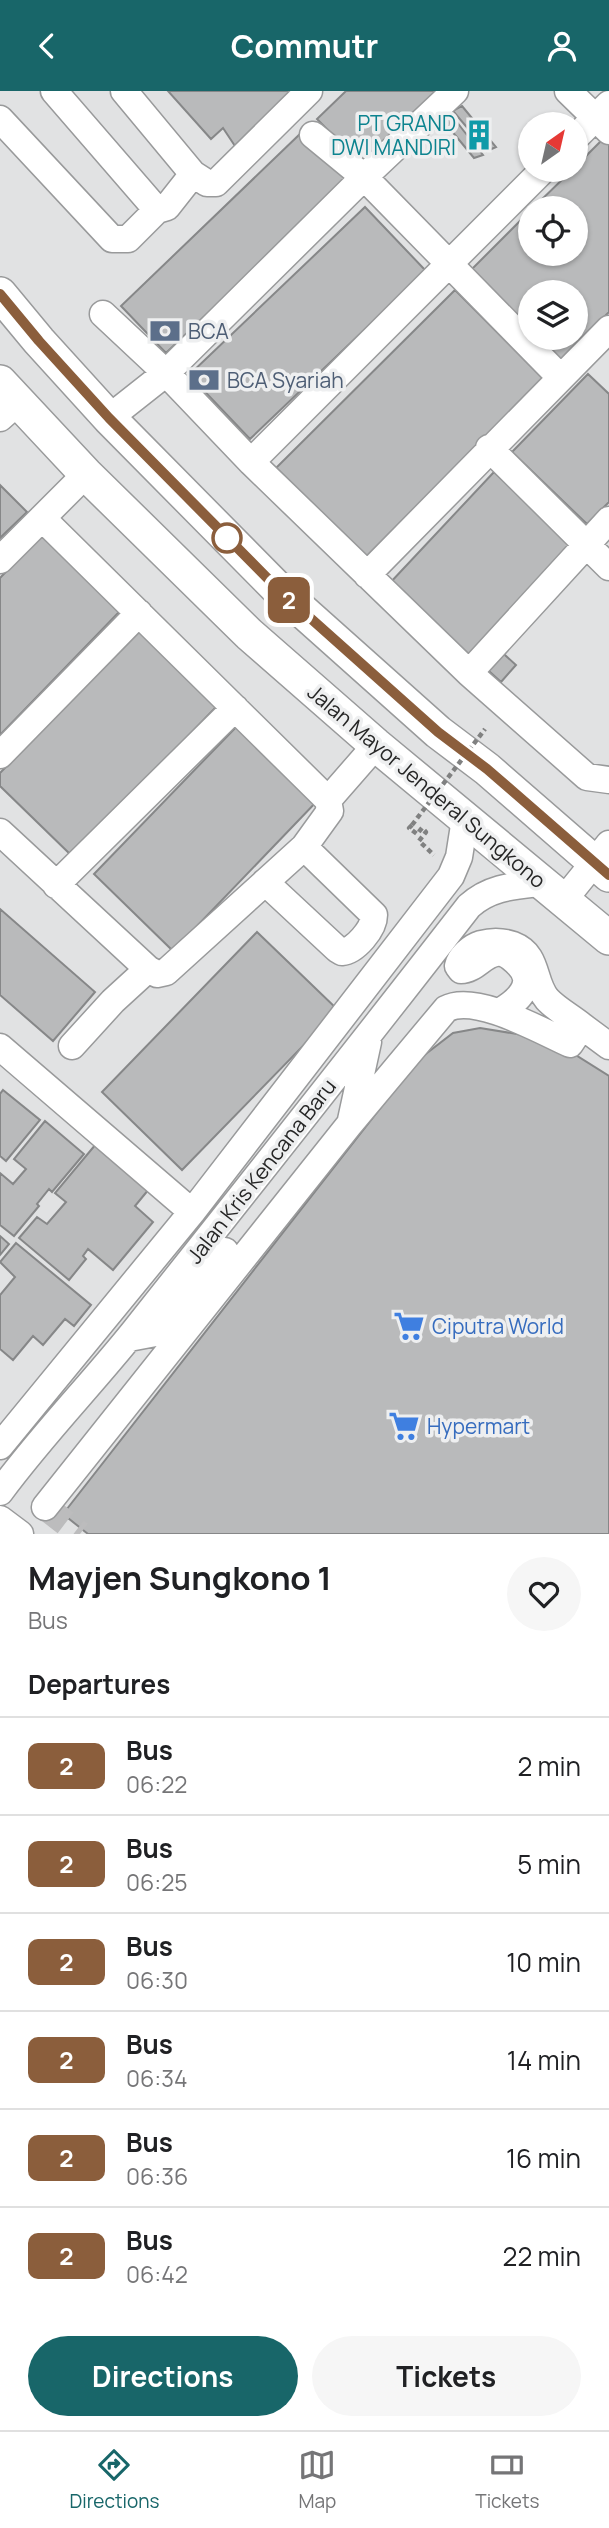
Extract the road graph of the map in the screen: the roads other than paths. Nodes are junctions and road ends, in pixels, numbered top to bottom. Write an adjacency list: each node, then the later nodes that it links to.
1 (54, 91): 13 (street)
2 (124, 91): 10 (street)
3 (309, 91): 10 (street)
4 (455, 91): 11 (street)
5 (568, 91): 6 (street)
6 (604, 118): 8 (street)
7 (0, 119): 13 (street)
8 (588, 129)
9 (313, 135): 11 (street)
10 (193, 174): 13 (street)
11 (364, 177): 14 (street); 18 (street)
12 (531, 182): 14 (street)
13 (157, 210)
14 (449, 264): 19 (street); 23 (street)
15 (0, 294): 21 (main road, Jalan Mayor Jenderal Sungkono)
16 (103, 314): 18 (street)
17 (605, 342): 19 (street)
18 (166, 373): 21 (street); 23 (street)
19 (560, 377): 22 (street)
20 (6, 401): 24 (main road, Jalan Mayor Jenderal Sungkono)
21 (109, 418): 41 (main road, Jalan Mayor Jenderal Sungkono)
22 (489, 448): 27 (street); 30 (street)
23 (251, 462): 30 (street)
24 (86, 474): 25 (street); 34 (main road, Jalan Mayor Jenderal Sungkono)
25 (42, 517): 28 (street); 31 (street)
26 (609, 520): 27 (street)
27 (586, 544): 29 (street); 32 (street)
28 (0, 560)
29 (609, 567)
30 (367, 575): 32 (street)
31 (139, 613): 33 (street); 35 (street)
32 (469, 673): 36 (street)
33 (235, 708): 37 (street); 43 (street)
34 (376, 745): 37 (street); 38 (main road, Jalan Mayor Jenderal Sungkono)
35 (0, 755)
36 (609, 780)
37 (328, 800): 40 (street)
38 (465, 819): 44 (main road, Jalan Mayor Jenderal Sungkono); 54 (street, Jalan Kris Kencana Baru)
39 (0, 832): 43 (street)
40 (304, 847): 42 (street); 42 (street)
41 (604, 861): 44 (street, Jalan Mayor Jenderal Sungkono)
42 (265, 882): 46 (street)
43 (57, 885): 46 (street)
44 (552, 892): 45 (main road); 48 (street, Jalan Kris Kencana Baru)
45 (609, 938)
46 (148, 969): 50 (street)
47 (499, 1013): 49 (street); 49 (street); 53 (street)
48 (370, 1034): 53 (street); 56 (street, Jalan Kris Kencana Baru)
49 (576, 1035): 51 (street)
50 (72, 1046)
51 (609, 1046)
52 (0, 1047): 54 (street)
53 (349, 1125): 59 (street)
54 (192, 1212): 57 (street, Jalan Kris Kencana Baru)
55 (225, 1251): 56 (street)
56 (129, 1338): 57 (street, Jalan Kris Kencana Baru)
57 (11, 1445): 58 (street, Jalan Kris Kencana Baru)
58 (0, 1493)
59 (45, 1507)
60 (0, 1519): 61 (street)
61 (20, 1534)

